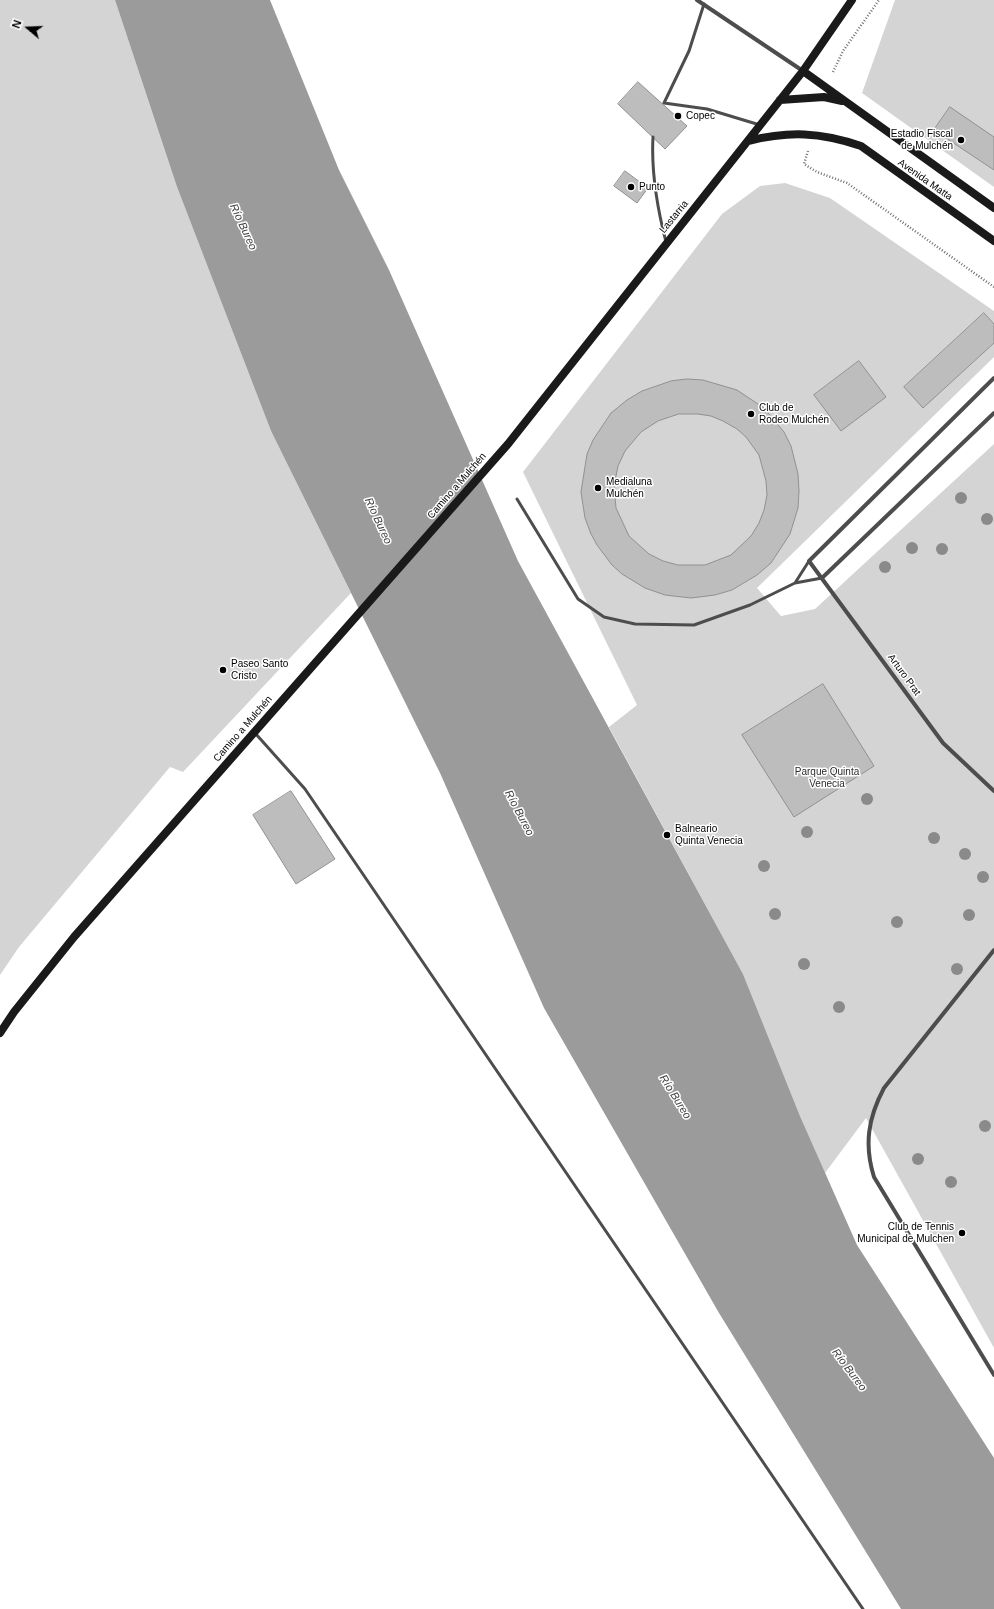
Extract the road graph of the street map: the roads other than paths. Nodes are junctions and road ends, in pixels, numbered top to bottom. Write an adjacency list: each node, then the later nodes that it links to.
1 (697, 0): 3 (street, Avenida Matta)
2 (852, 0): 4 (main road, Lastarria)
3 (704, 4): 4 (street, Avenida Matta); 7 (lane)
4 (803, 71): 5 (main road, Lastarria); 6 (main road, Avenida Matta)
5 (780, 100): 6 (main road, Avenida Matta); 7 (main road, Lastarria)
6 (846, 102): 10 (main road, Avenida Matta)
7 (760, 126): 9 (main road, Lastarria)
8 (653, 137): 12 (lane)
9 (748, 141): 11 (main road, Avenida Matta); 12 (main road, Lastarria)
10 (994, 208)
11 (994, 241)
12 (666, 244): 15 (main road, Lastarria)
13 (994, 378): 17 (street)
14 (994, 413): 18 (street)
15 (508, 444): 20 (main road, Camino a Mulchén)
16 (517, 499): 19 (lane)
17 (809, 561): 18 (street, Arturo Prat); 19 (lane)
18 (822, 578): 19 (lane); 21 (street, Arturo Prat)
19 (795, 583)
20 (253, 732): 23 (main road, Camino a Mulchén); 25 (lane)
21 (994, 791)
22 (994, 950): 24 (street)
23 (0, 1033)
24 (994, 1375)
25 (863, 1609)

